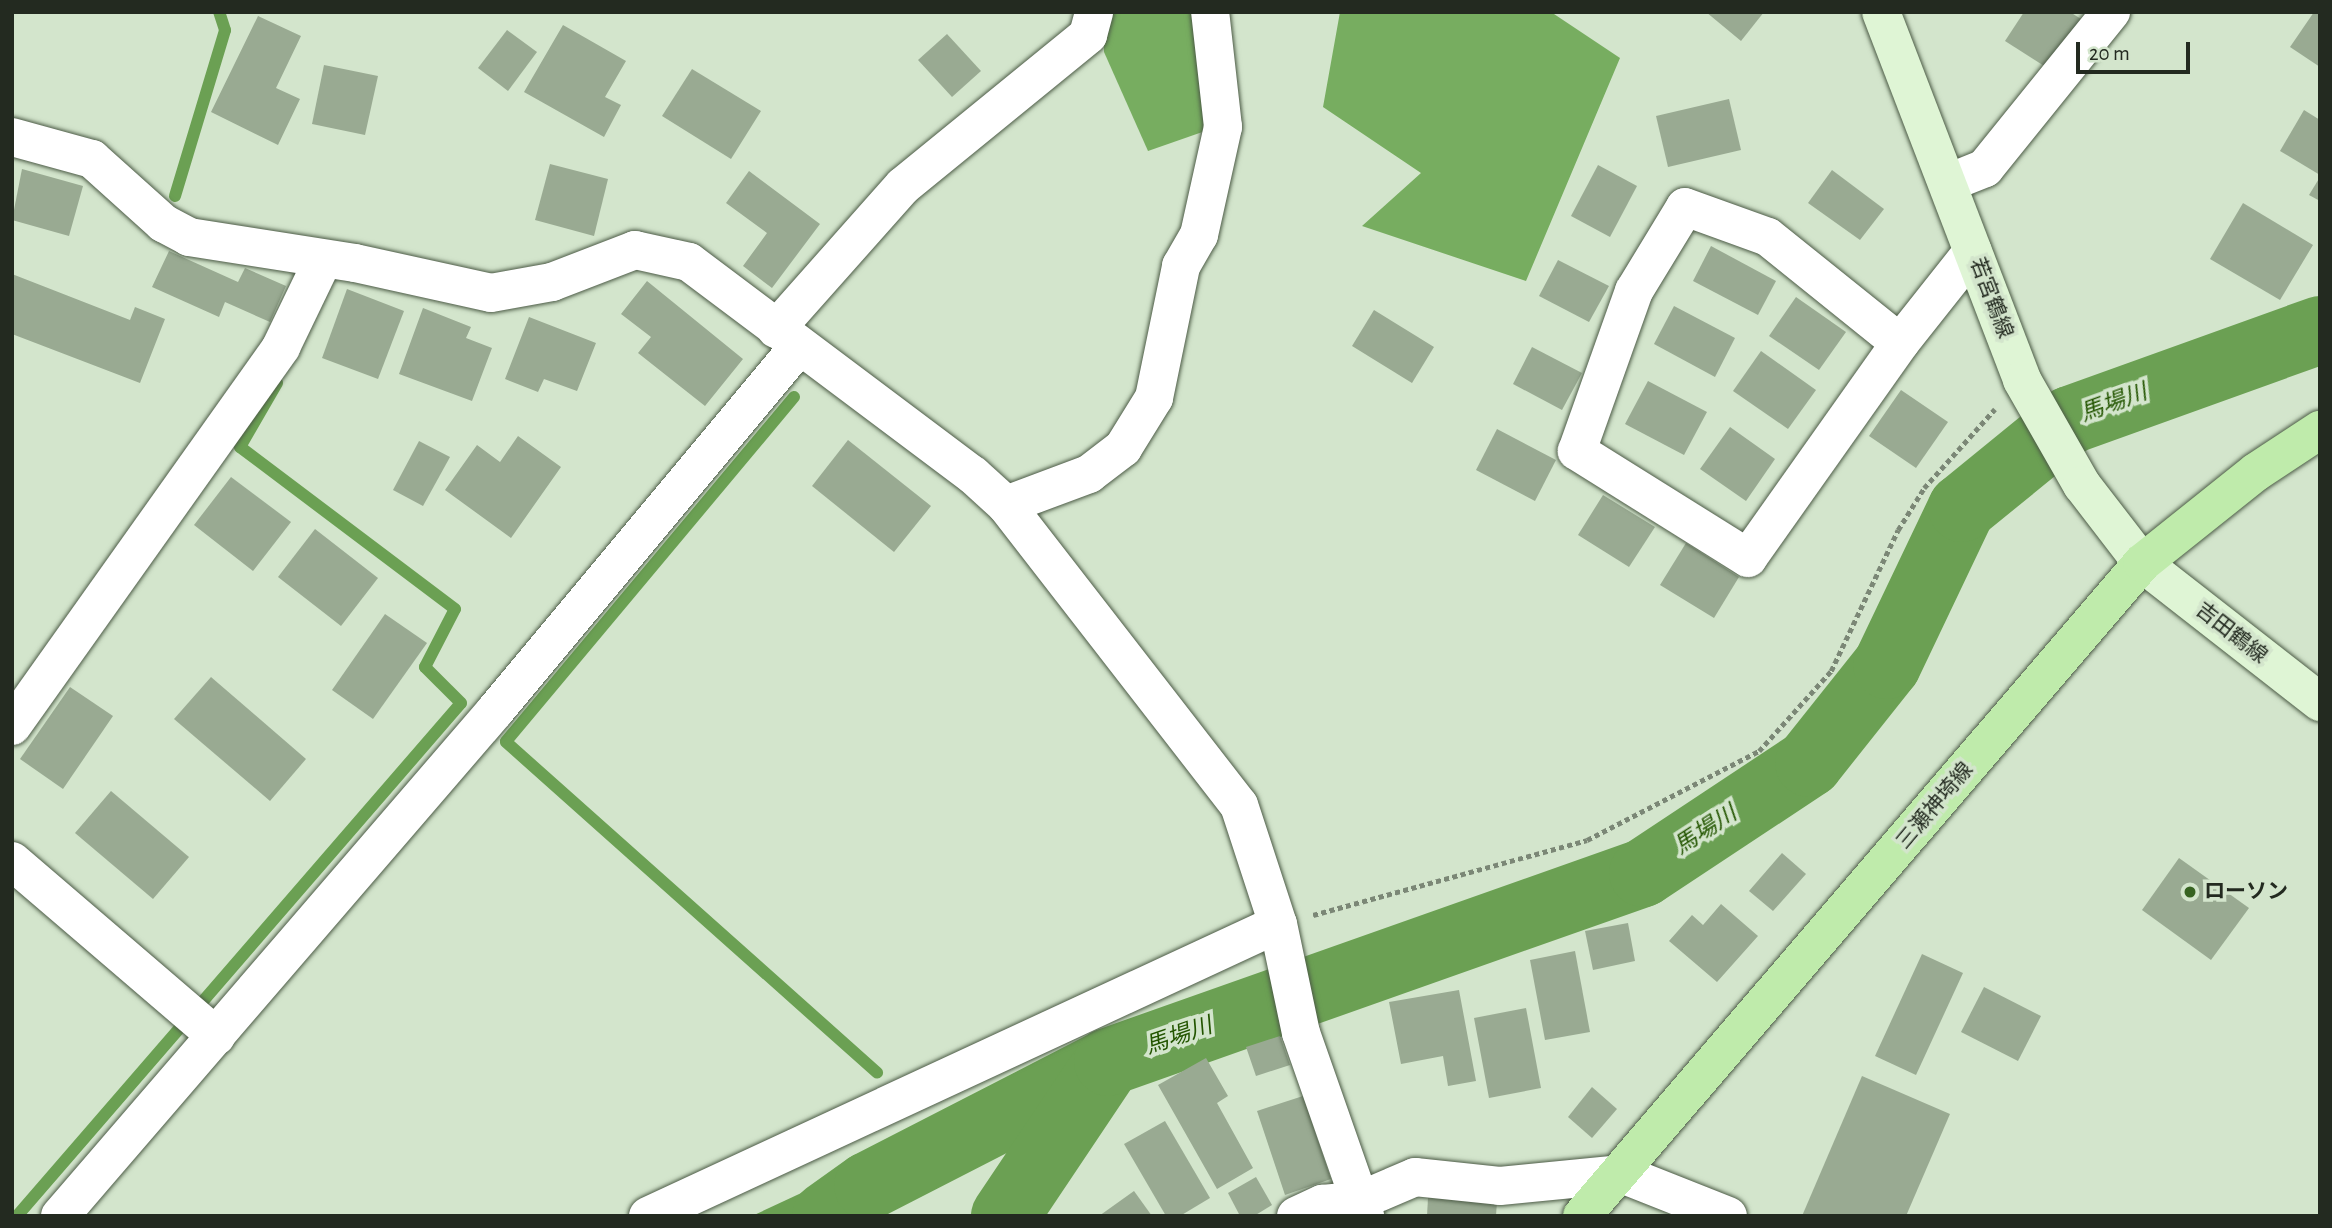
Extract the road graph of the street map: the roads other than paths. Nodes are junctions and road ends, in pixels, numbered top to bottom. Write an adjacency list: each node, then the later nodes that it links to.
1 (1094, 12): 9 (street)
2 (1210, 12): 12 (street)
3 (1881, 12): 6 (main road, 若宮鶴線)
4 (2111, 12): 6 (street)
5 (12, 137): 8 (street)
6 (1948, 183): 7 (main road, 若宮鶴線)
7 (1973, 251): 10 (street); 13 (main road, 若宮鶴線)
8 (323, 260): 9 (street); 15 (street)
9 (788, 338): 12 (street); 18 (street)
10 (1900, 343): 10 (street)
11 (2320, 430): 13 (main road, 三瀬神埼線)
12 (1006, 505): 17 (street)
13 (2142, 563): 14 (main road, 吉田鶴線); 19 (main road, 三瀬神埼線)
14 (2320, 702)
15 (12, 726)
16 (12, 861): 18 (street)
17 (1278, 924): 20 (street); 22 (street)
18 (216, 1036): 21 (street)
19 (1622, 1174): 20 (street); 24 (main road, 三瀬神埼線); 25 (street)
20 (1362, 1209): 23 (street)
21 (60, 1216)
22 (648, 1216)
23 (1296, 1216)
24 (1582, 1216)
25 (1728, 1216)

